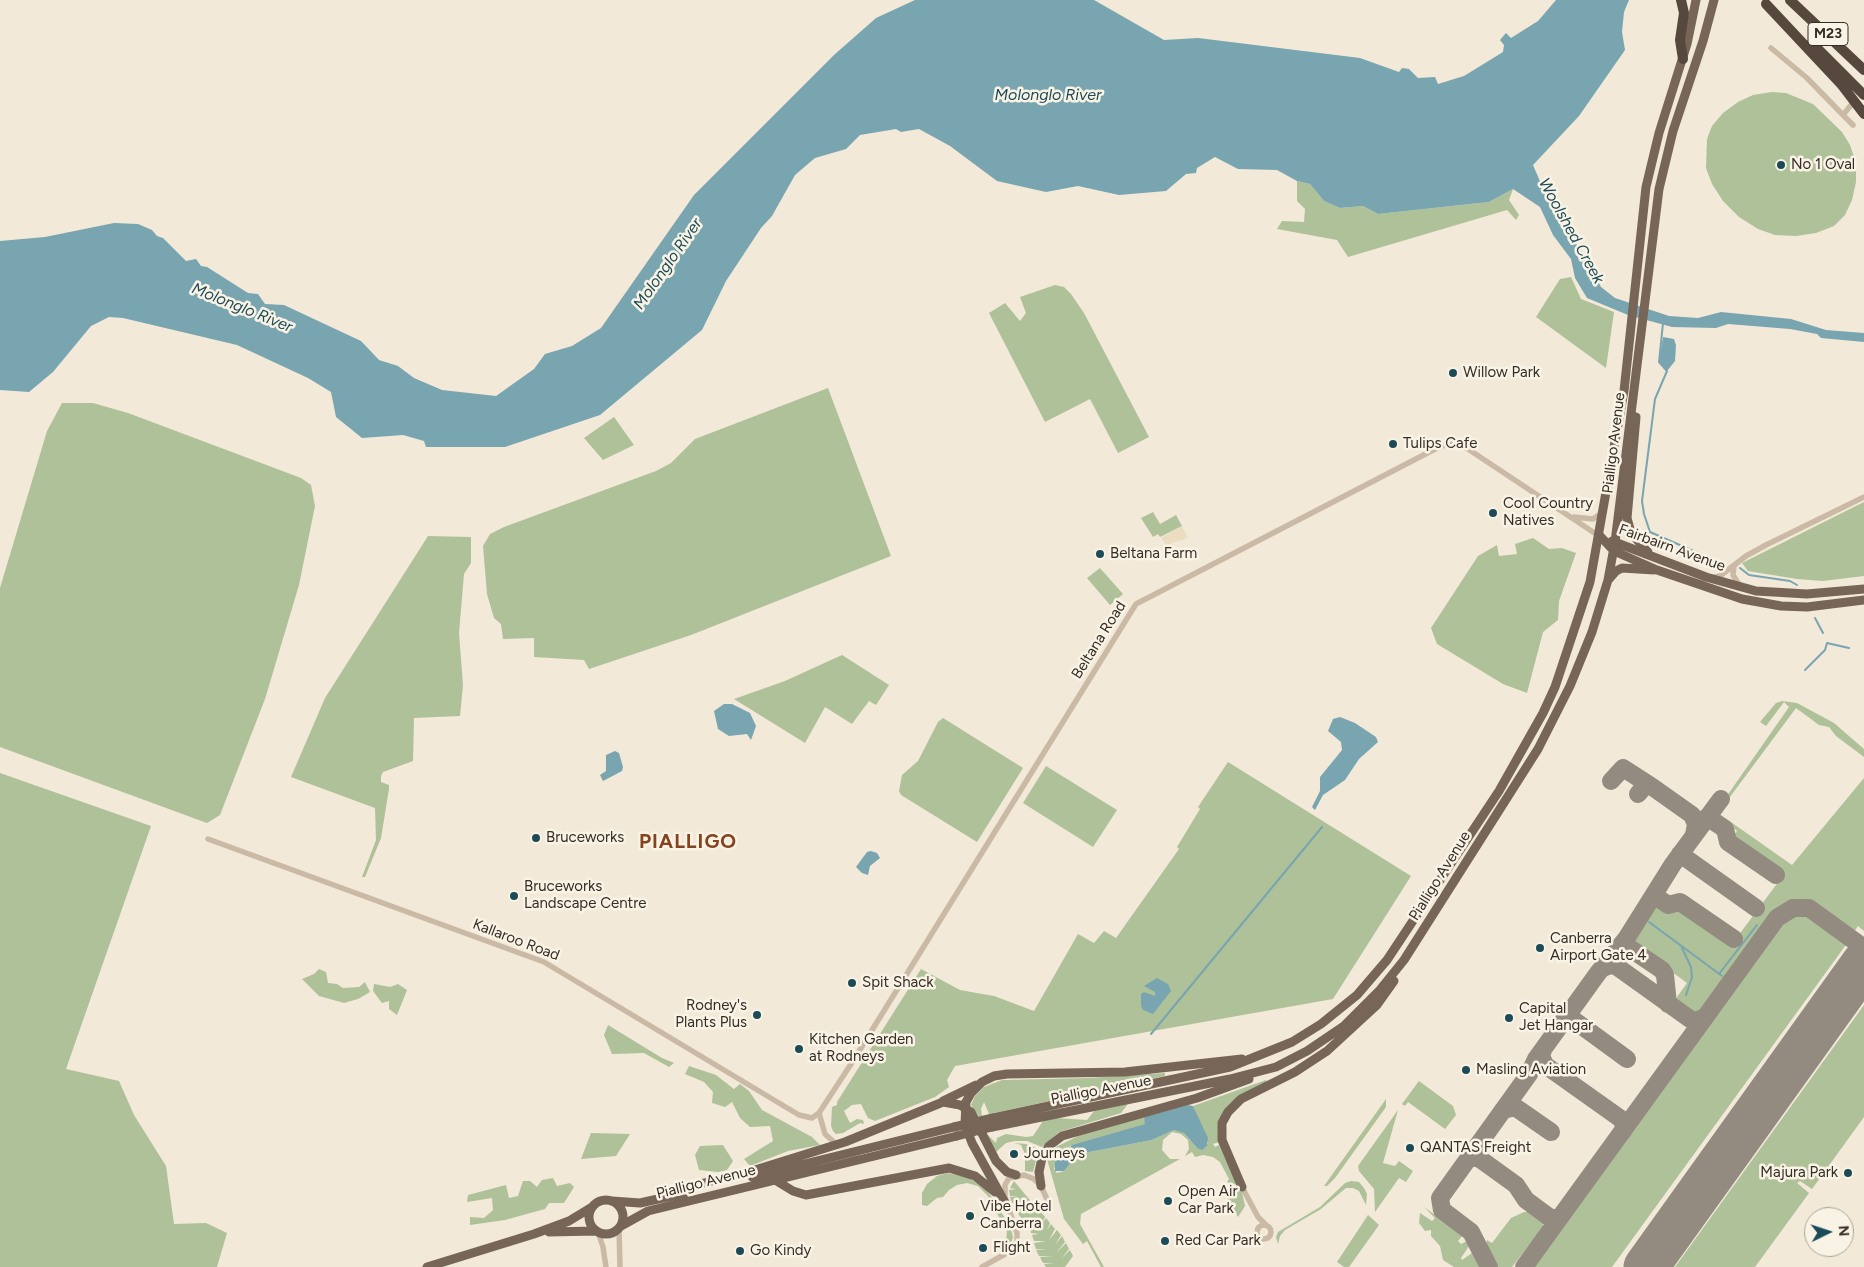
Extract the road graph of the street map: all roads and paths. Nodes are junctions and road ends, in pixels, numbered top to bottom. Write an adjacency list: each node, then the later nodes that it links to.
1 (1681, 0): 7 (highway)
2 (1714, 0): 14 (main road, Pialligo Avenue)
3 (1790, 0): 8 (highway, M23)
4 (1695, 2): 7 (main road, Pialligo Avenue)
5 (1764, 2): 9 (highway, M23); 11 (highway)
6 (1771, 48): 12 (street)
7 (1683, 59): 16 (main road, Pialligo Avenue)
8 (1864, 70)
9 (1864, 95)
10 (1851, 105): 12 (street)
11 (1864, 114)
12 (1843, 115): 13 (street)
13 (1853, 125)
14 (1636, 380): 19 (main road, Pialligo Avenue); 20 (main road)
15 (1864, 497): 21 (street)
16 (1604, 511): 17 (street); 18 (main road, Pialligo Avenue)
17 (1572, 517): 18 (street, Beltana Road); 35 (street, Beltana Road)
18 (1600, 536): 19 (main road, Fairbairn Avenue); 30 (main road, Pialligo Avenue)
19 (1614, 546): 20 (main road, Fairbairn Avenue); 22 (main road, Fairbairn Avenue); 24 (main road, Pialligo Avenue)
20 (1652, 556): 23 (main road, Fairbairn Avenue)
21 (1734, 566): 23 (street); 25 (street)
22 (1657, 570): 24 (main road); 27 (main road, Fairbairn Avenue)
23 (1710, 578): 25 (main road, Fairbairn Avenue)
24 (1608, 580): 29 (main road, Pialligo Avenue)
25 (1742, 588): 26 (main road, Fairbairn Avenue)
26 (1864, 589)
27 (1864, 600)
28 (208, 838): 35 (street, Kallaroo Road)
29 (1404, 960): 31 (main road, Pialligo Avenue); 42 (main road)
30 (1250, 1058): 32 (main road); 36 (main road, Pialligo Avenue)
31 (1262, 1072): 36 (main road, Pialligo Avenue); 41 (main road)
32 (986, 1080): 33 (main road); 34 (main road)
33 (936, 1104): 34 (main road); 38 (main road)
34 (965, 1107): 39 (main road); 47 (main road)
35 (819, 1113): 38 (street)
36 (993, 1122): 37 (main road, Pialligo Avenue, bridge)
37 (956, 1131): 40 (main road, Pialligo Avenue); 43 (main road, Pialligo Avenue)
38 (837, 1145): 43 (main road)
39 (1016, 1175): 41 (street); 47 (street)
40 (775, 1180): 47 (main road); 49 (main road, Pialligo Avenue)
41 (1041, 1186): 45 (street)
42 (1242, 1187): 48 (street)
43 (680, 1194): 44 (main road, Pialligo Avenue)
44 (612, 1201): 46 (main road); 49 (main road)
45 (1050, 1206)
46 (592, 1208): 50 (main road); 51 (main road)
47 (1008, 1208): 55 (street)
48 (1266, 1225)
49 (620, 1227): 50 (main road); 54 (street)
50 (597, 1232): 51 (main road); 53 (street)
51 (534, 1234): 52 (main road)
52 (427, 1267)
53 (606, 1267)
54 (620, 1267)
55 (982, 1267)

